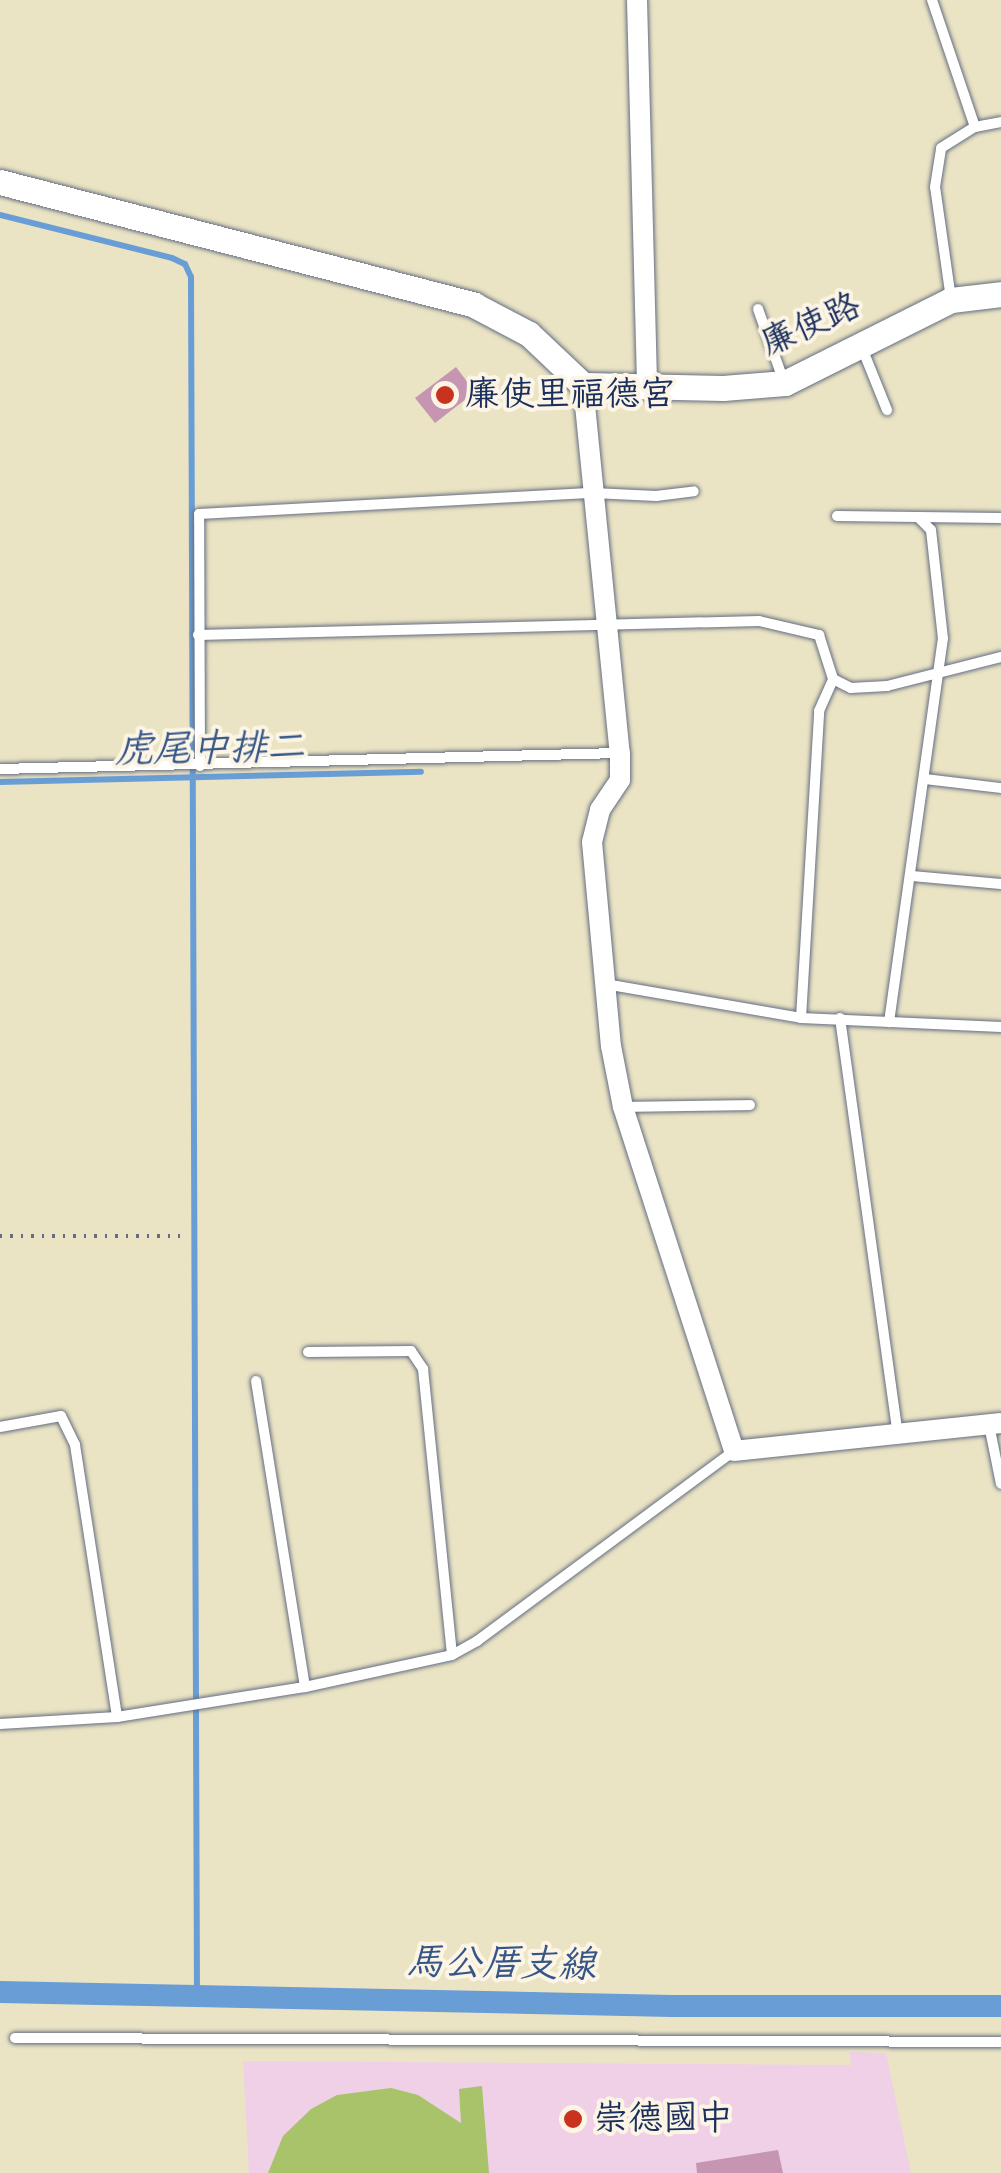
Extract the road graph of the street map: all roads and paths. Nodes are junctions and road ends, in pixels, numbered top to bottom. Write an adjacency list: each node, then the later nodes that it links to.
1 (637, 0): 12 (street)
2 (932, 0): 4 (lane)
3 (1001, 122): 4 (lane)
4 (976, 127): 7 (lane)
5 (0, 182): 11 (street)
6 (1001, 294): 7 (street, 廉使路)
7 (951, 300): 9 (street, 廉使路)
8 (758, 309): 10 (lane)
9 (859, 342): 10 (street, 廉使路); 13 (lane)
10 (784, 382): 12 (street, 廉使路)
11 (583, 385): 12 (street, 廉使路); 15 (street)
12 (647, 388)
13 (887, 410)
14 (694, 490): 15 (lane)
15 (593, 494): 19 (street); 20 (lane)
16 (837, 516): 17 (lane)
17 (918, 517): 18 (lane); 22 (lane)
18 (1001, 518)
19 (606, 625): 20 (lane); 23 (lane); 24 (street)
20 (198, 635): 25 (lane)
21 (1001, 657): 22 (lane)
22 (940, 674): 23 (lane); 27 (lane)
23 (833, 679): 32 (lane)
24 (620, 753): 25 (lane); 31 (street)
25 (200, 766): 26 (lane)
26 (0, 770)
27 (926, 779): 28 (lane); 29 (lane)
28 (1001, 788)
29 (912, 876): 30 (lane); 34 (lane)
30 (1001, 884)
31 (604, 984): 32 (lane); 37 (street)
32 (801, 1018): 33 (lane)
33 (840, 1018): 34 (lane); 44 (lane)
34 (888, 1022): 35 (lane)
35 (1001, 1027)
36 (750, 1105): 37 (lane)
37 (622, 1107): 45 (street)
38 (0, 1236): 39 (path)
39 (180, 1236)
40 (308, 1352): 47 (lane)
41 (256, 1380): 48 (lane)
42 (995, 1424): 44 (street); 46 (lane)
43 (0, 1428): 49 (lane)
44 (897, 1430): 45 (street)
45 (734, 1450): 47 (lane)
46 (1001, 1484)
47 (452, 1655): 48 (lane)
48 (305, 1687): 49 (lane)
49 (117, 1717): 50 (lane)
50 (0, 1724)
51 (15, 2038): 52 (lane)
52 (1001, 2042)

